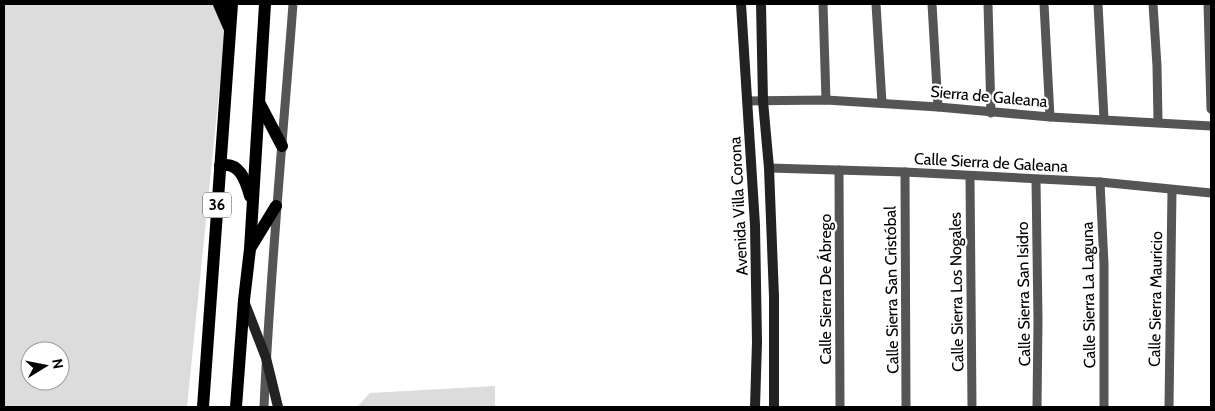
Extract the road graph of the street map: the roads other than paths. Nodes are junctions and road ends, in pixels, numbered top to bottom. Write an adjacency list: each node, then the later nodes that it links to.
1 (219, 4): 15 (main road)
2 (232, 4): 15 (main road, 36)
3 (265, 4): 19 (main road, 36)
4 (293, 4): 28 (street)
5 (741, 4): 18 (street, Avenida Villa Corona)
6 (761, 4): 16 (street, Avenida Villa Corona)
7 (823, 4): 17 (street)
8 (876, 4): 20 (street)
9 (932, 4): 21 (street)
10 (988, 4): 23 (street)
11 (1044, 4): 24 (street)
12 (1098, 4): 25 (street)
13 (1153, 4): 26 (street)
14 (1208, 4): 22 (street)
15 (230, 29): 29 (main road, 36)
16 (763, 100): 17 (street, Sierra de Galeana); 18 (street, Sierra de Galeana); 30 (street, Avenida Villa Corona)
17 (826, 100): 20 (street, Sierra de Galeana)
18 (747, 101): 47 (street, Avenida Villa Corona)
19 (260, 103): 28 (main road); 38 (main road, 36)
20 (882, 103): 21 (street, Sierra de Galeana)
21 (938, 107): 23 (street, Sierra de Galeana)
22 (1211, 109)
23 (991, 112): 24 (street, Sierra de Galeana)
24 (1050, 116): 25 (street, Sierra de Galeana)
25 (1104, 119): 26 (street, Sierra de Galeana)
26 (1158, 122): 27 (street, Sierra de Galeana)
27 (1211, 126)
28 (282, 146): 39 (street)
29 (220, 166): 38 (main road); 43 (main road, 36)
30 (769, 168): 31 (street, Calle Sierra de Galeana); 48 (street, Avenida Villa Corona)
31 (839, 170): 32 (street, Calle Sierra de Galeana); 49 (street, Calle Sierra De Ábrego)
32 (905, 172): 33 (street, Calle Sierra de Galeana); 50 (street, Calle Sierra San Cristóbal)
33 (970, 176): 34 (street, Calle Sierra de Galeana); 51 (street, Calle Sierra Los Nogales)
34 (1036, 180): 35 (street, Calle Sierra de Galeana); 52 (street, Calle Sierra San Isidro)
35 (1100, 182): 36 (street, Calle Sierra de Galeana); 53 (street, Calle Sierra La Laguna)
36 (1172, 190): 37 (street, Calle Sierra de Galeana); 54 (street, Calle Sierra Mauricio)
37 (1211, 193)
38 (252, 203): 40 (main road, 36)
39 (276, 206): 40 (main road); 42 (street)
40 (250, 249): 41 (main road, 36)
41 (244, 300): 42 (street); 44 (main road, 36)
42 (266, 358): 45 (street); 46 (street)
43 (203, 407)
44 (236, 407)
45 (264, 407)
46 (278, 407)
47 (755, 407)
48 (774, 407)
49 (840, 407)
50 (906, 407)
51 (972, 407)
52 (1037, 407)
53 (1104, 407)
54 (1169, 407)

